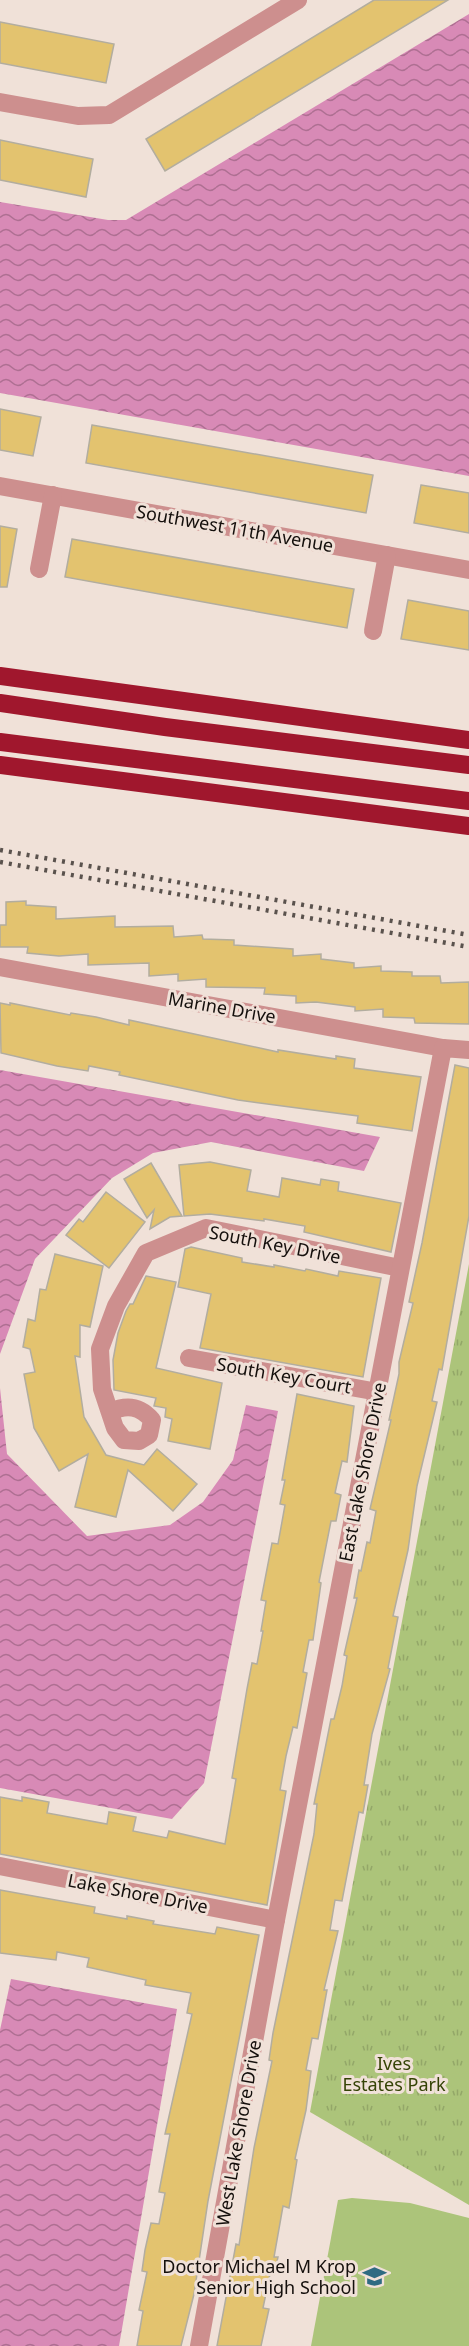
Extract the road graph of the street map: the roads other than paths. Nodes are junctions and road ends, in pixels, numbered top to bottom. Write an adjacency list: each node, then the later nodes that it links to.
1 (298, 0): 2 (street)
2 (0, 102)
3 (0, 486): 4 (street, Southwest 11th Avenue)
4 (53, 495): 5 (street, Southwest 11th Avenue); 6 (street)
5 (387, 555): 7 (street, Southwest 11th Avenue); 8 (street)
6 (39, 569)
7 (469, 570)
8 (373, 631)
9 (0, 676): 11 (highway)
10 (0, 703): 14 (highway)
11 (469, 740)
12 (0, 742): 15 (highway)
13 (0, 765): 16 (highway)
14 (469, 765)
15 (469, 801)
16 (469, 826)
17 (0, 967): 18 (street, Marine Drive)
18 (444, 1048): 19 (street); 20 (street, East Lake Shore Drive)
19 (469, 1050)
20 (400, 1268): 22 (street, East Lake Shore Drive); 23 (street, South Key Drive)
21 (189, 1358): 22 (street, South Key Court)
22 (378, 1392): 25 (street, East Lake Shore Drive)
23 (110, 1412)
24 (0, 1866): 25 (street, Lake Shore Drive)
25 (276, 1920): 26 (street, West Lake Shore Drive)
26 (199, 2346)

